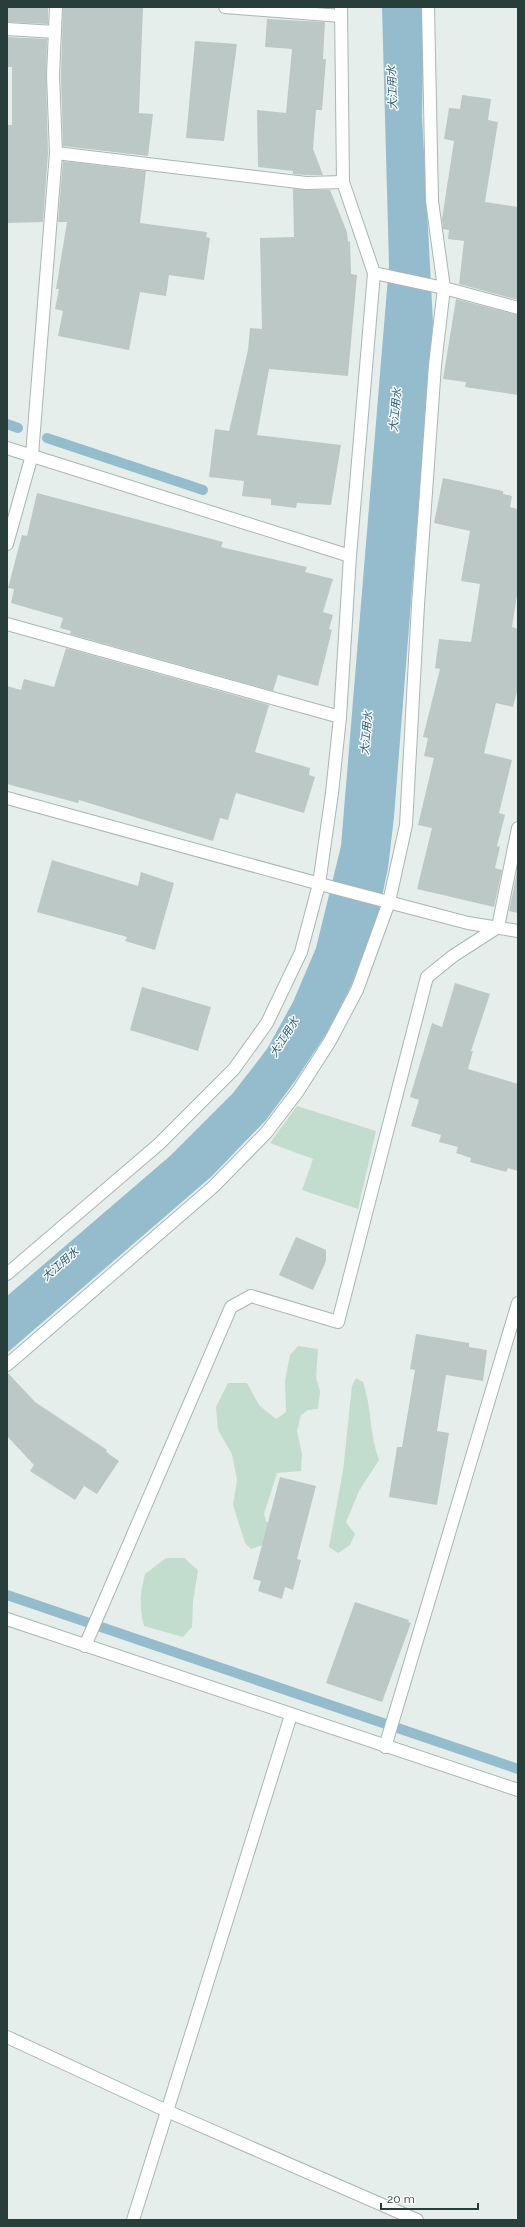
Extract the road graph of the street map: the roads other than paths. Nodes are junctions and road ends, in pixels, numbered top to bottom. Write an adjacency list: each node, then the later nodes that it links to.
1 (56, 7): 6 (street)
2 (225, 7): 4 (street)
3 (428, 7): 10 (street)
4 (341, 11): 8 (street)
5 (7, 30): 6 (street)
6 (55, 32): 7 (street)
7 (56, 153): 8 (street); 13 (street)
8 (343, 182): 9 (street)
9 (380, 274): 10 (street); 15 (street)
10 (439, 287): 11 (street); 21 (street)
11 (518, 308)
12 (7, 448): 13 (street)
13 (32, 455): 14 (street); 15 (street)
14 (7, 544)
15 (350, 556): 17 (street)
16 (7, 624): 17 (street)
17 (340, 717): 20 (street)
18 (7, 798): 20 (street)
19 (518, 828): 22 (street)
20 (325, 885): 21 (street); 24 (street)
21 (388, 902): 22 (street); 26 (street)
22 (498, 926): 23 (street); 28 (street)
23 (518, 931)
24 (7, 1274)
25 (518, 1303): 30 (street)
26 (7, 1365)
27 (7, 1619): 28 (street)
28 (85, 1646): 29 (street)
29 (291, 1716): 30 (street); 33 (street)
30 (385, 1747): 31 (street)
31 (518, 1790)
32 (7, 2037): 33 (street)
33 (167, 2111): 34 (street); 35 (street)
34 (133, 2220)
35 (417, 2220)

